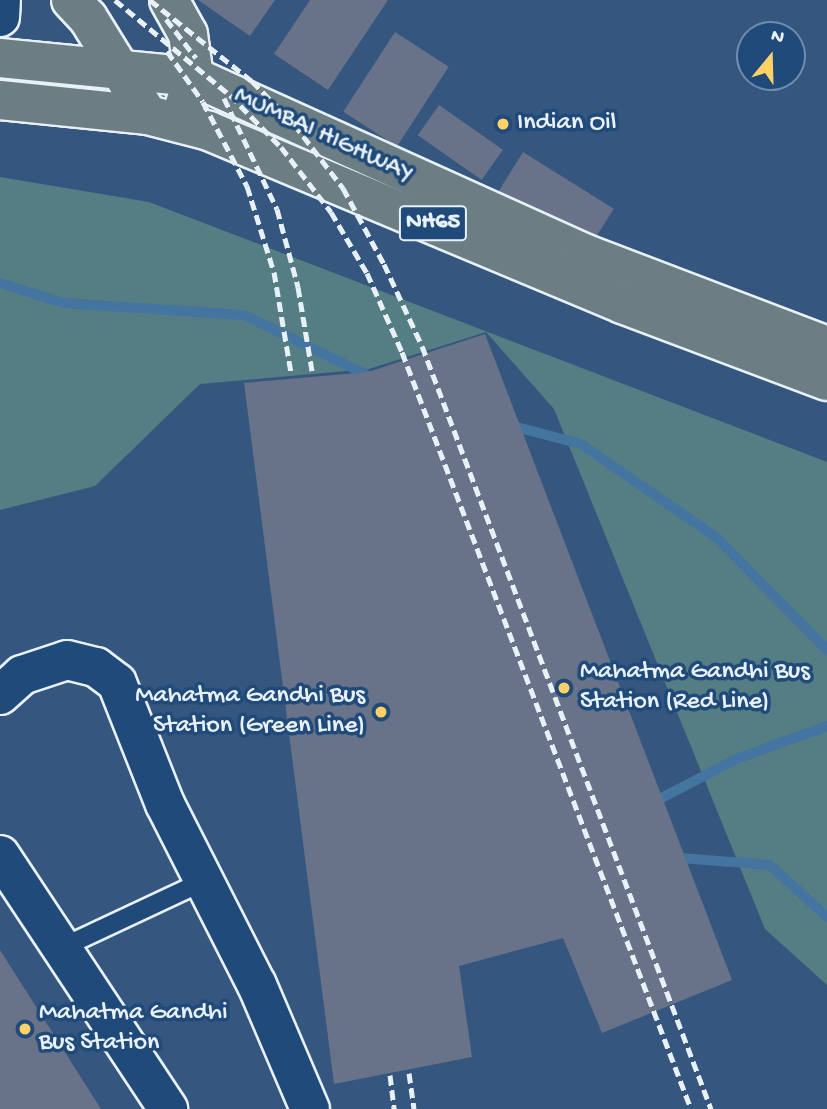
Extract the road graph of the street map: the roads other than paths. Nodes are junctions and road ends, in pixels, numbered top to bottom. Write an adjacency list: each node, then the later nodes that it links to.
1 (1, 0): 4 (street)
2 (71, 0): 6 (main road)
3 (169, 0): 7 (main road)
4 (0, 17)
5 (0, 58): 6 (main road, MUMBAI HIGHWAY / NH65)
6 (120, 67): 7 (main road, MUMBAI HIGHWAY / NH65); 9 (main road)
7 (194, 77): 9 (main road); 10 (main road, MUMBAI HIGHWAY / NH65)
8 (0, 100): 9 (main road, MUMBAI HIGHWAY / NH65)
9 (163, 118): 11 (main road, MUMBAI HIGHWAY / NH65)
10 (827, 346)
11 (827, 381)
12 (0, 695): 14 (street)
13 (0, 855): 15 (street)
14 (204, 881): 15 (lane); 17 (street)
15 (61, 948): 16 (street)
16 (168, 1109)
17 (310, 1109)

